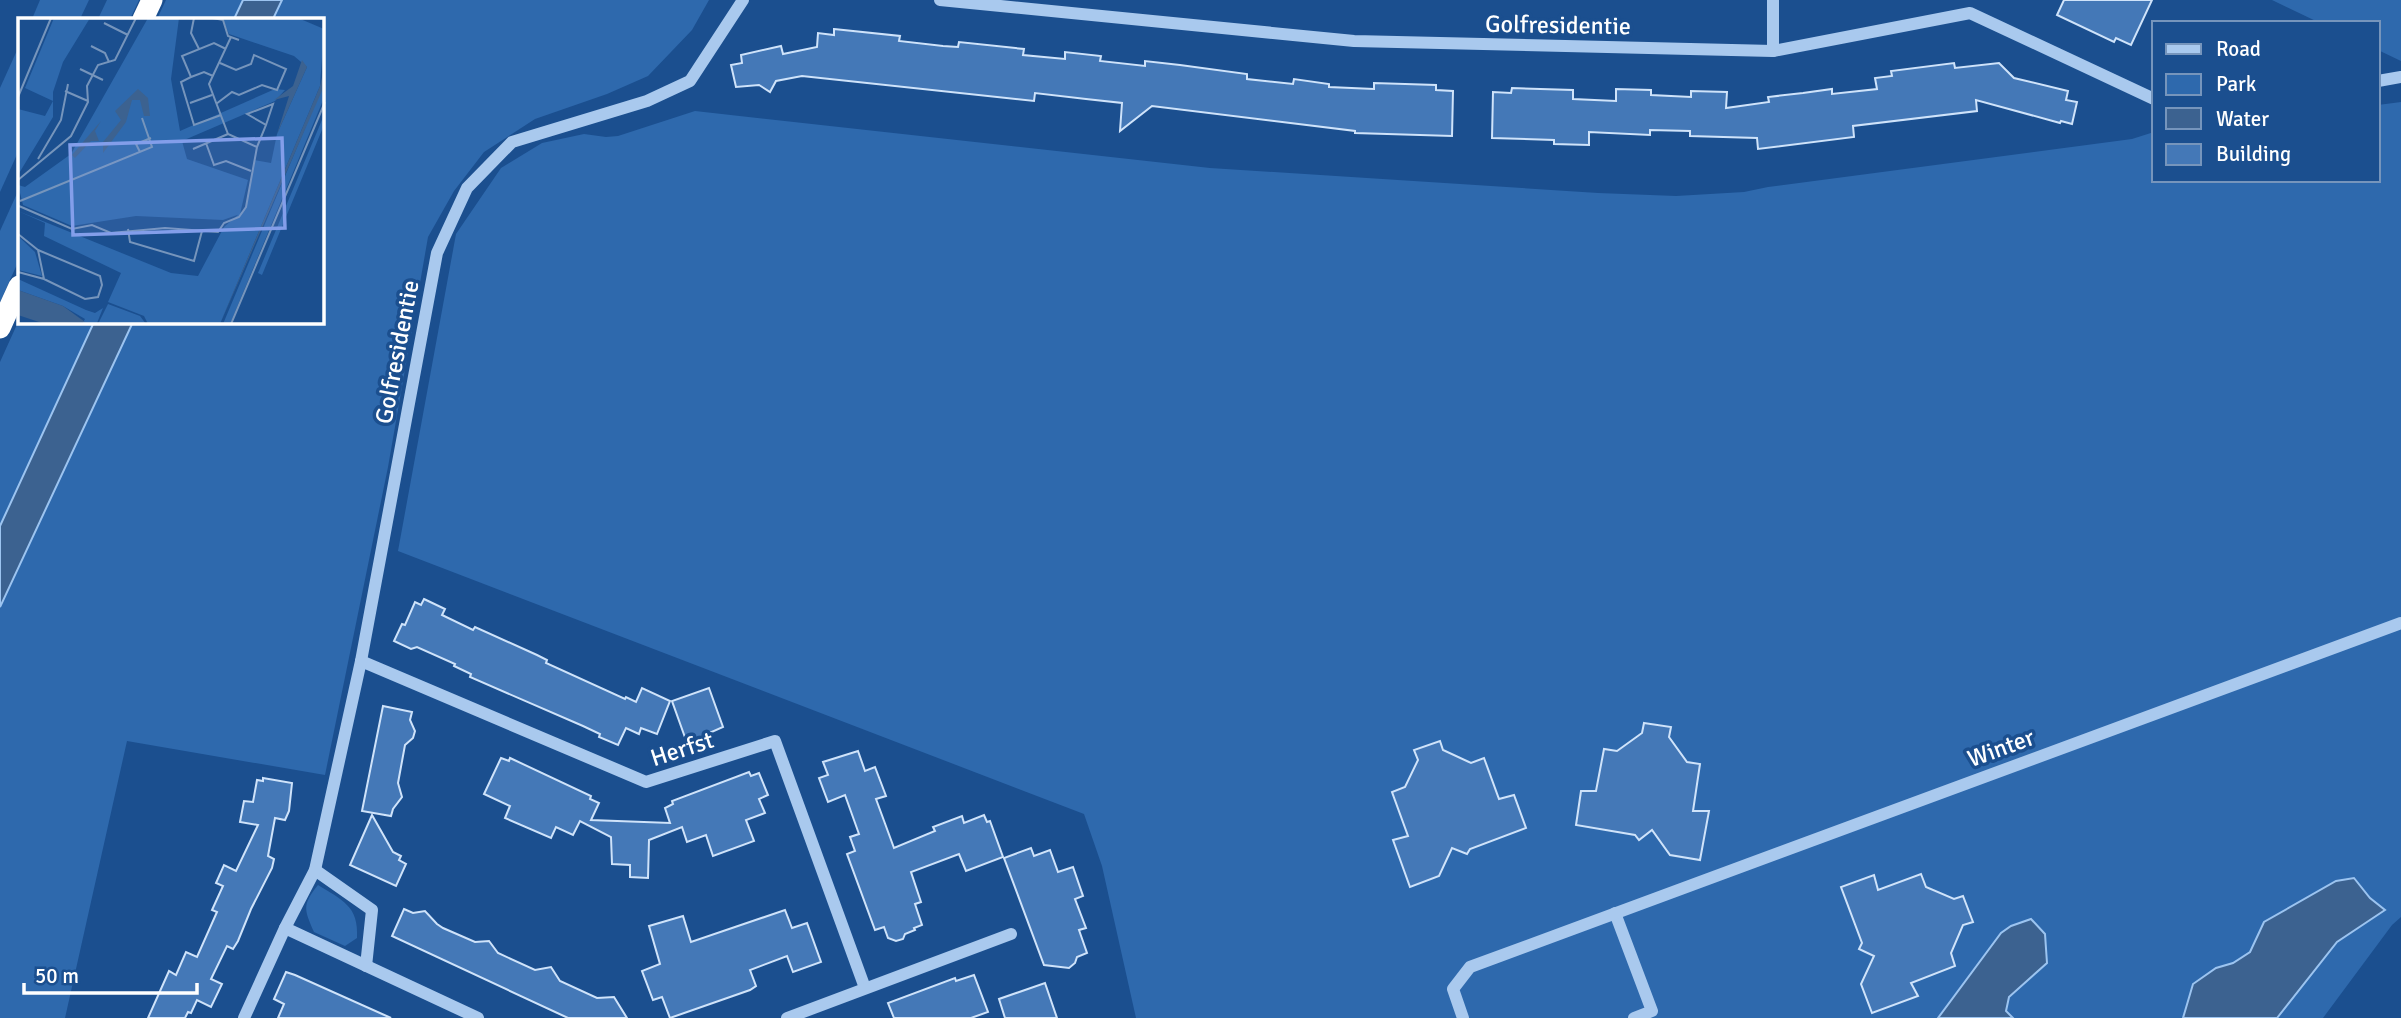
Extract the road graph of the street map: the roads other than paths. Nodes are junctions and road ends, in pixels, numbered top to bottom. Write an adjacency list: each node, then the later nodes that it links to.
1 (152, 0): 5 (highway)
2 (743, 0): 13 (street, Golfresidentie)
3 (940, 0): 6 (street, Golfresidentie)
4 (1773, 0): 6 (street)
5 (143, 18)
6 (1773, 51): 9 (street, Golfresidentie)
7 (2401, 77): 8 (street)
8 (2380, 81)
9 (2152, 98)
10 (18, 288): 11 (highway)
11 (0, 328)
12 (2401, 623): 15 (street, Winter)
13 (361, 661): 14 (street, Golfresidentie); 19 (street, Herfst)
14 (315, 870): 16 (street, Golfresidentie); 18 (street)
15 (1615, 913): 23 (street, Winter); 24 (street)
16 (285, 929): 18 (street); 20 (street)
17 (1011, 934): 19 (street)
18 (366, 966): 21 (street)
19 (865, 988): 22 (street)
20 (244, 1018)
21 (478, 1018)
22 (787, 1018)
23 (1463, 1018)
24 (1634, 1018)

